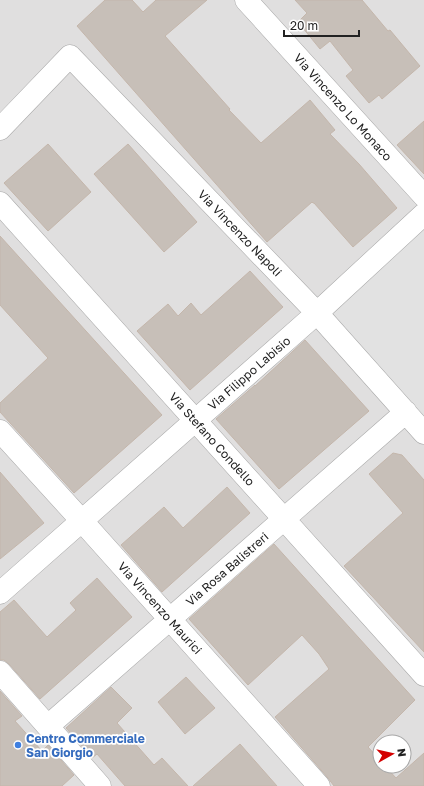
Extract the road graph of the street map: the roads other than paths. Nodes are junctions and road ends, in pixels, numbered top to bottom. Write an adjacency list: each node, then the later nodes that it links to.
1 (246, 0): 3 (street, Via Vincenzo Lo Monaco)
2 (0, 129): 6 (street, Via Vincenzo Napoli)
3 (424, 196)
4 (0, 203): 8 (street, Via Stefano Condello)
5 (424, 214): 6 (street, Via Filippo Labisio)
6 (317, 313): 7 (street, Via Vincenzo Napoli); 8 (street, Via Filippo Labisio)
7 (406, 412): 10 (street, Via Vincenzo Napoli); 11 (street, Via Rosa Balistreri)
8 (196, 420): 11 (street, Via Stefano Condello); 12 (street, Via Filippo Labisio)
9 (0, 431): 12 (street, Via Vincenzo Maurici)
10 (424, 433)
11 (284, 518): 14 (street, Via Rosa Balistreri); 16 (street, Via Stefano Condello)
12 (82, 521): 13 (street, Via Filippo Labisio); 14 (street, Via Vincenzo Maurici)
13 (0, 592)
14 (170, 619): 17 (street, Via Rosa Balistreri); 19 (street, Via Vincenzo Maurici)
15 (0, 672): 17 (street)
16 (424, 675)
17 (48, 726): 18 (street)
18 (100, 786)
19 (319, 786)

